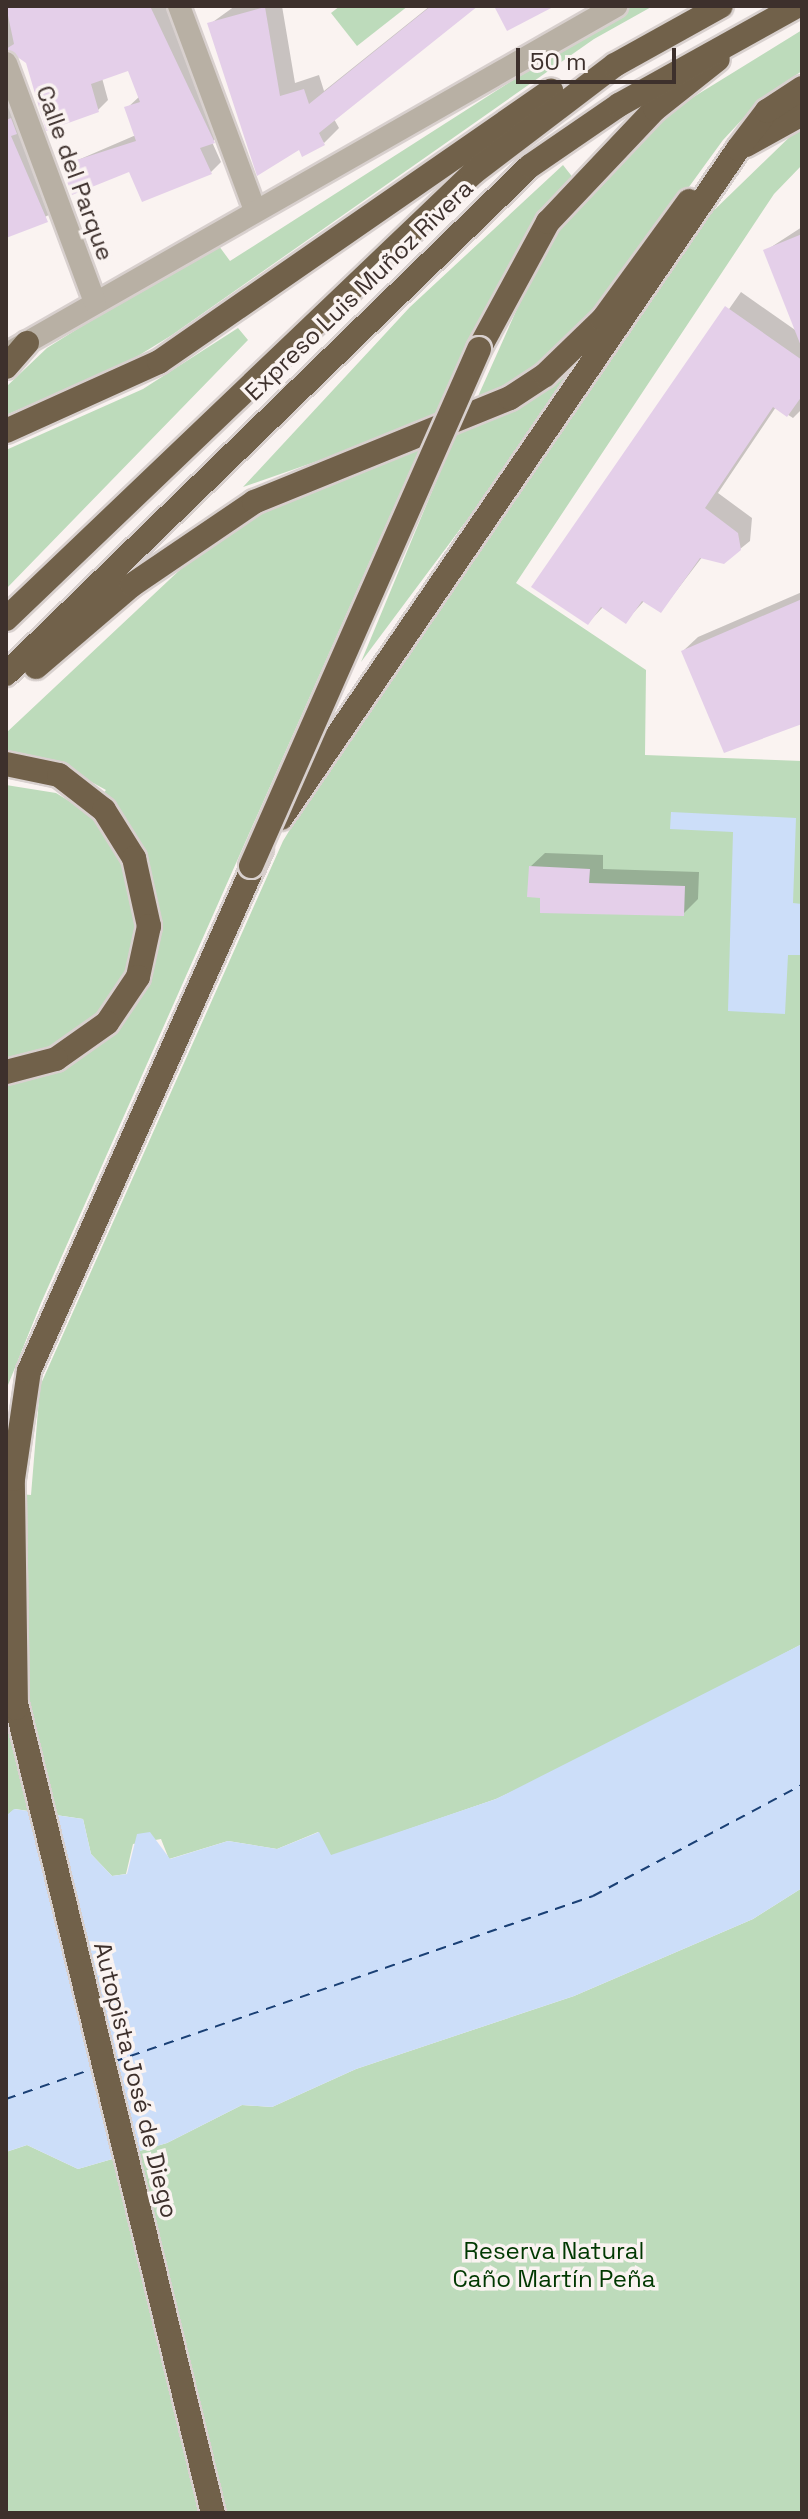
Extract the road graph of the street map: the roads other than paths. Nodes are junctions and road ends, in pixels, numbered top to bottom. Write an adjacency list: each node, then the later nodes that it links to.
1 (179, 6): 12 (street)
2 (616, 6): 12 (street)
3 (721, 6): 7 (highway, Expreso Luis Muñoz Rivera)
4 (797, 6): 5 (highway, Expreso Luis Muñoz Rivera)
5 (739, 37): 18 (highway, Expreso Luis Muñoz Rivera); 21 (highway, bridge)
6 (6, 63): 9 (street, Calle del Parque)
7 (615, 65): 16 (highway); 17 (highway, Expreso Luis Muñoz Rivera)
8 (802, 88): 11 (highway)
9 (12, 98): 13 (street, Calle del Parque)
10 (802, 114): 11 (highway)
11 (738, 149): 19 (highway); 21 (highway, bridge)
12 (254, 208): 13 (street)
13 (95, 302): 14 (street)
14 (16, 349): 15 (highway)
15 (6, 367)
16 (6, 431)
17 (6, 619)
18 (6, 674)
19 (6, 684)
20 (6, 764): 22 (highway)
21 (251, 866): 24 (highway)
22 (6, 1072)
23 (6, 1660): 24 (highway, Autopista José de Diego)
24 (18, 1716): 25 (highway, Autopista José de Diego)
25 (213, 2513)

